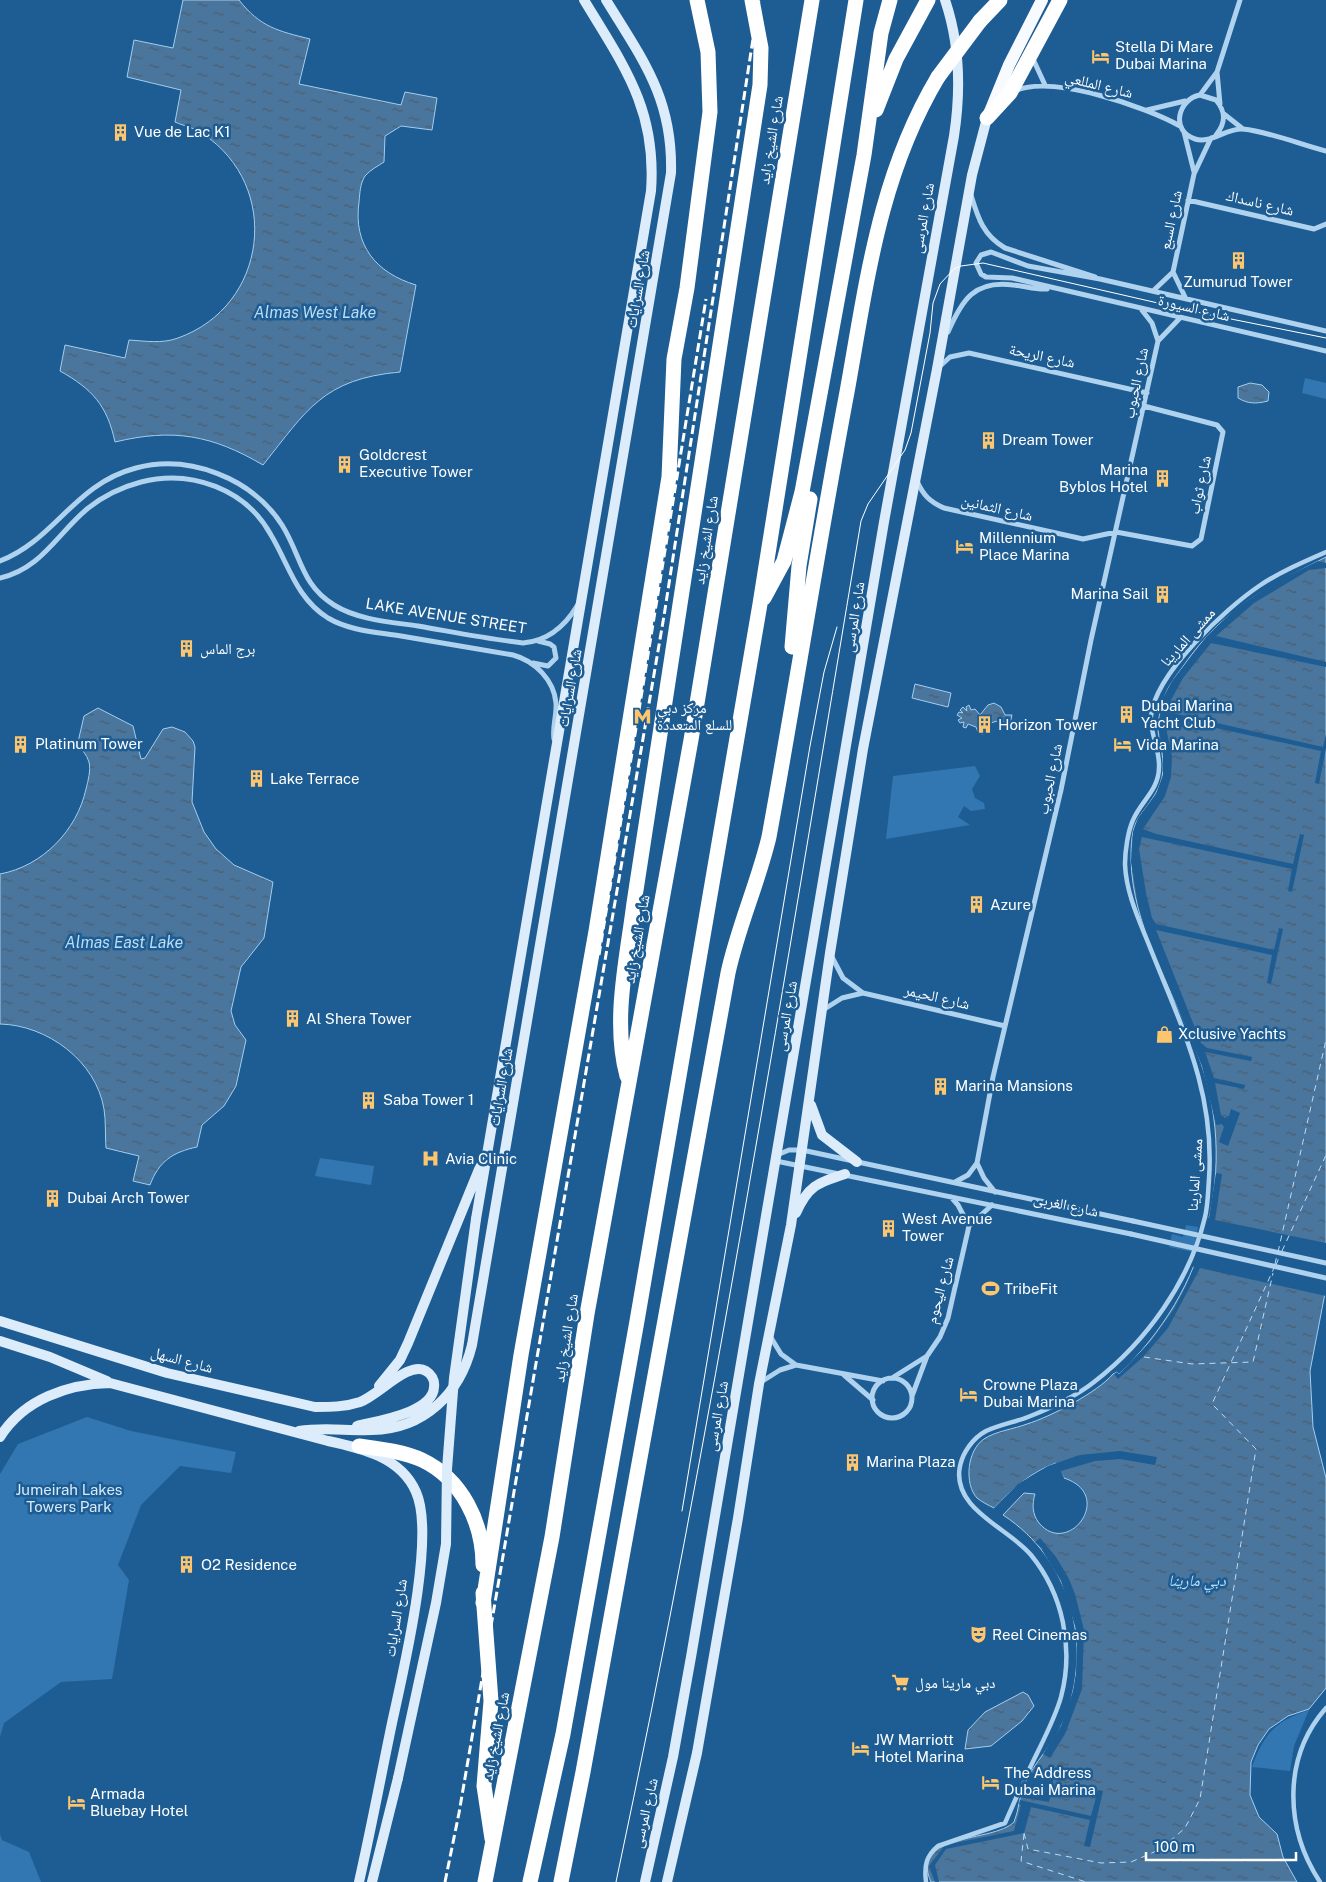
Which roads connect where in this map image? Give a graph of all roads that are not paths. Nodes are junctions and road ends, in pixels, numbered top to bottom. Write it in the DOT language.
graph roads {
  1 [pos="584,0"];
  2 [pos="606,0"];
  3 [pos="696,0"];
  4 [pos="752,0"];
  5 [pos="812,0"];
  6 [pos="856,0"];
  7 [pos="890,0"];
  8 [pos="928,0"];
  9 [pos="946,0"];
  10 [pos="1000,0"];
  11 [pos="1042,0"];
  12 [pos="1060,0"];
  13 [pos="1240,0"];
  14 [pos="1032,52"];
  15 [pos="1217,72"];
  16 [pos="1045,85"];
  17 [pos="1010,93"];
  18 [pos="1200,95"];
  19 [pos="1186,101"];
  20 [pos="1220,105"];
  21 [pos="1146,110"];
  22 [pos="1224,114"];
  23 [pos="987,118"];
  24 [pos="1182,129"];
  25 [pos="1243,130"];
  26 [pos="1216,135"];
  27 [pos="1210,138"];
  28 [pos="1326,151"];
  29 [pos="864,155"];
  30 [pos="1194,174"];
  31 [pos="970,189"];
  32 [pos="1188,200"];
  33 [pos="1326,224"];
  34 [pos="640,258"];
  35 [pos="658,261"];
  36 [pos="1174,272"];
  37 [pos="1100,279"];
  38 [pos="1056,289"];
  39 [pos="1153,292"];
  40 [pos="1186,299"];
  41 [pos="1141,309"];
  42 [pos="1180,318"];
  43 [pos="1326,331"];
  44 [pos="1158,341"];
  45 [pos="941,346"];
  46 [pos="1326,351"];
  47 [pos="937,370"];
  48 [pos="1147,393"];
  49 [pos="820,395"];
  50 [pos="1144,406"];
  51 [pos="916,478"];
  52 [pos="1116,532"];
  53 [pos="1326,552"];
  54 [pos="0,561"];
  55 [pos="0,578"];
  56 [pos="583,596"];
  57 [pos="760,604"];
  58 [pos="537,641"];
  59 [pos="532,663"];
  60 [pos="794,686"];
  61 [pos="557,746"];
  62 [pos="546,807"];
  63 [pos="564,809"];
  64 [pos="830,953"];
  65 [pos="863,993"];
  66 [pos="822,1010"];
  67 [pos="1005,1026"];
  68 [pos="629,1082"];
  69 [pos="809,1100"];
  70 [pos="488,1148"];
  71 [pos="802,1150"];
  72 [pos="776,1158"];
  73 [pos="857,1162"];
  74 [pos="977,1163"];
  75 [pos="800,1165"];
  76 [pos="845,1174"];
  77 [pos="955,1182"];
  78 [pos="995,1192"];
  79 [pos="950,1197"];
  80 [pos="992,1205"];
  81 [pos="791,1226"];
  82 [pos="969,1226"];
  83 [pos="1326,1264"];
  84 [pos="1326,1278"];
  85 [pos="0,1321"];
  86 [pos="768,1333"];
  87 [pos="0,1341"];
  88 [pos="927,1356"];
  89 [pos="796,1365"];
  90 [pos="843,1375"];
  91 [pos="892,1378"];
  92 [pos="883,1380"];
  93 [pos="110,1383"];
  94 [pos="759,1384"];
  95 [pos="912,1396"];
  96 [pos="873,1400"];
  97 [pos="361,1402"];
  98 [pos="344,1429"];
  99 [pos="299,1431"];
  100 [pos="0,1436"];
  101 [pos="358,1446"];
  102 [pos="483,1603"];
  103 [pos="1326,1708"];
  104 [pos="1028,1772"];
  105 [pos="1017,1796"];
  106 [pos="494,1844"];
  107 [pos="670,1879"];
  108 [pos="359,1882"];
  109 [pos="372,1882"];
  110 [pos="485,1882"];
  111 [pos="530,1882"];
  112 [pos="560,1882"];
  113 [pos="645,1882"];
  114 [pos="926,1882"];
  115 [pos="1320,1882"];
  1 -- 34 [label="main road, شارع السرايات"];
  2 -- 35 [label="main road, شارع السرايات"];
  3 -- 102 [label="highway"];
  4 -- 68 [label="highway"];
  5 -- 68 [label="highway, شارع الشيخ زايد"];
  6 -- 57 [label="highway"];
  7 -- 29 [label="highway"];
  8 -- 29 [label="highway"];
  9 -- 72 [label="main road, شارع المرسى"];
  10 -- 60 [label="highway, bridge"];
  11 -- 23 [label="main road"];
  12 -- 14 [label="highway"];
  13 -- 15 [label="street"];
  14 -- 16 [label="street, شارع المللعي"];
  14 -- 17 [label="highway"];
  15 -- 18 [label="street"];
  15 -- 20 [label="street"];
  16 -- 17 [label="street, شارع المللعي"];
  16 -- 21 [label="street, شارع المللعي"];
  17 -- 23 [label="highway"];
  18 -- 19 [label="street"];
  18 -- 20 [label="street"];
  19 -- 21 [label="street, شارع المللعي"];
  19 -- 24 [label="street"];
  20 -- 22 [label="street"];
  21 -- 24 [label="street, شارع المللعي"];
  22 -- 25 [label="street"];
  22 -- 26 [label="street"];
  23 -- 31 [label="main road"];
  24 -- 27 [label="street"];
  24 -- 30 [label="street, شارع السبع"];
  25 -- 26 [label="street"];
  25 -- 28 [label="street"];
  26 -- 27 [label="street"];
  27 -- 30 [label="street, شارع السبع"];
  29 -- 49 [label="highway"];
  30 -- 32 [label="street, شارع السبع"];
  31 -- 37 [label="street, شارع السيورة"];
  31 -- 45 [label="main road"];
  32 -- 33 [label="street, شارع ناسداك"];
  32 -- 36 [label="street, شارع السبع"];
  34 -- 35 [label="main road"];
  34 -- 56 [label="main road, شارع السرايات"];
  35 -- 63 [label="main road, شارع السرايات"];
  36 -- 39 [label="street, شارع السبع"];
  36 -- 40 [label="street, شارع السبع"];
  37 -- 38 [label="street, شارع السيورة"];
  37 -- 39 [label="street, شارع السيورة"];
  38 -- 41 [label="street, شارع السيورة"];
  38 -- 45 [label="street, شارع السيورة"];
  39 -- 40 [label="street, شارع السيورة"];
  40 -- 43 [label="street, شارع السيورة"];
  41 -- 42 [label="street, شارع السيورة"];
  41 -- 44 [label="street, شارع الحبوب"];
  42 -- 44 [label="street, شارع الحبوب"];
  42 -- 46 [label="street, شارع السيورة"];
  44 -- 48 [label="street, شارع الحبوب"];
  45 -- 47 [label="main road"];
  47 -- 48 [label="street, شارع الريحة"];
  47 -- 51 [label="main road"];
  48 -- 50 [label="street, شارع الحبوب"];
  49 -- 57 [label="highway"];
  49 -- 60 [label="highway"];
  50 -- 52 [label="street, شارع الحبوب"];
  50 -- 52 [label="street, شارع ثواب"];
  51 -- 52 [label="street, شارع الثمانين"];
  51 -- 64 [label="main road"];
  52 -- 67 [label="street, شارع الحبوب"];
  53 -- 104 [label="street, ممشى المارينا"];
  54 -- 58 [label="street, LAKE AVENUE STREET"];
  55 -- 59 [label="street, LAKE AVENUE STREET"];
  56 -- 58 [label="street, LAKE AVENUE STREET"];
  56 -- 61 [label="main road, شارع السرايات"];
  57 -- 111 [label="highway"];
  58 -- 59 [label="street, LAKE AVENUE STREET"];
  59 -- 61 [label="street, LAKE AVENUE STREET"];
  60 -- 112 [label="highway"];
  61 -- 62 [label="main road, شارع السرايات"];
  62 -- 63 [label="main road"];
  62 -- 70 [label="main road, شارع السرايات"];
  63 -- 98 [label="main road, شارع السرايات"];
  64 -- 65 [label="street, شارع الحيمر"];
  64 -- 66 [label="main road"];
  65 -- 66 [label="street, شارع الحيمر"];
  65 -- 67 [label="street, شارع الحيمر"];
  66 -- 69 [label="main road"];
  67 -- 74 [label="street, شارع الحبوب"];
  68 -- 106 [label="highway, شارع الشيخ زايد"];
  69 -- 71 [label="main road"];
  69 -- 73 [label="main road"];
  70 -- 97 [label="main road, شارع السرايات"];
  70 -- 109 [label="main road, شارع السرايات, bridge"];
  71 -- 72 [label="street, شارع الغربى"];
  71 -- 73 [label="street, شارع الغربى"];
  71 -- 75 [label="main road"];
  72 -- 75 [label="street, شارع الغربى"];
  72 -- 113 [label="main road, شارع المرسى"];
  73 -- 77 [label="street, شارع الغربى"];
  74 -- 77 [label="street"];
  74 -- 78 [label="street"];
  75 -- 76 [label="street, شارع الغربى"];
  75 -- 81 [label="main road"];
  76 -- 79 [label="street, شارع الغربى"];
  76 -- 81 [label="main road"];
  77 -- 78 [label="street, شارع الغربى"];
  78 -- 83 [label="street, شارع الغربى, bridge"];
  79 -- 80 [label="street, شارع الغربى"];
  79 -- 82 [label="street"];
  80 -- 82 [label="street"];
  80 -- 84 [label="street, شارع الغربى, bridge"];
  81 -- 86 [label="main road"];
  82 -- 88 [label="street, شارع اليحوم"];
  85 -- 97 [label="main road, شارع السهل"];
  86 -- 89 [label="street"];
  86 -- 94 [label="main road"];
  87 -- 93 [label="main road"];
  88 -- 91 [label="street, شارع اليحوم"];
  88 -- 95 [label="street, شارع اليحوم"];
  89 -- 90 [label="street"];
  89 -- 94 [label="street"];
  90 -- 92 [label="street"];
  90 -- 96 [label="street"];
  91 -- 92 [label="street"];
  91 -- 95 [label="street"];
  92 -- 96 [label="street"];
  93 -- 99 [label="main road, شارع السرايات"];
  93 -- 100 [label="main road, شارع السرايات"];
  94 -- 107 [label="main road"];
  95 -- 96 [label="street"];
  97 -- 98 [label="main road"];
  98 -- 99 [label="main road, شارع السرايات"];
  99 -- 101 [label="main road, شارع السرايات"];
  101 -- 102 [label="highway"];
  101 -- 108 [label="main road, شارع السرايات"];
  102 -- 106 [label="highway"];
  103 -- 115 [label="street"];
  105 -- 114 [label="street"];
  106 -- 110 [label="highway, شارع الشيخ زايد"];
}
